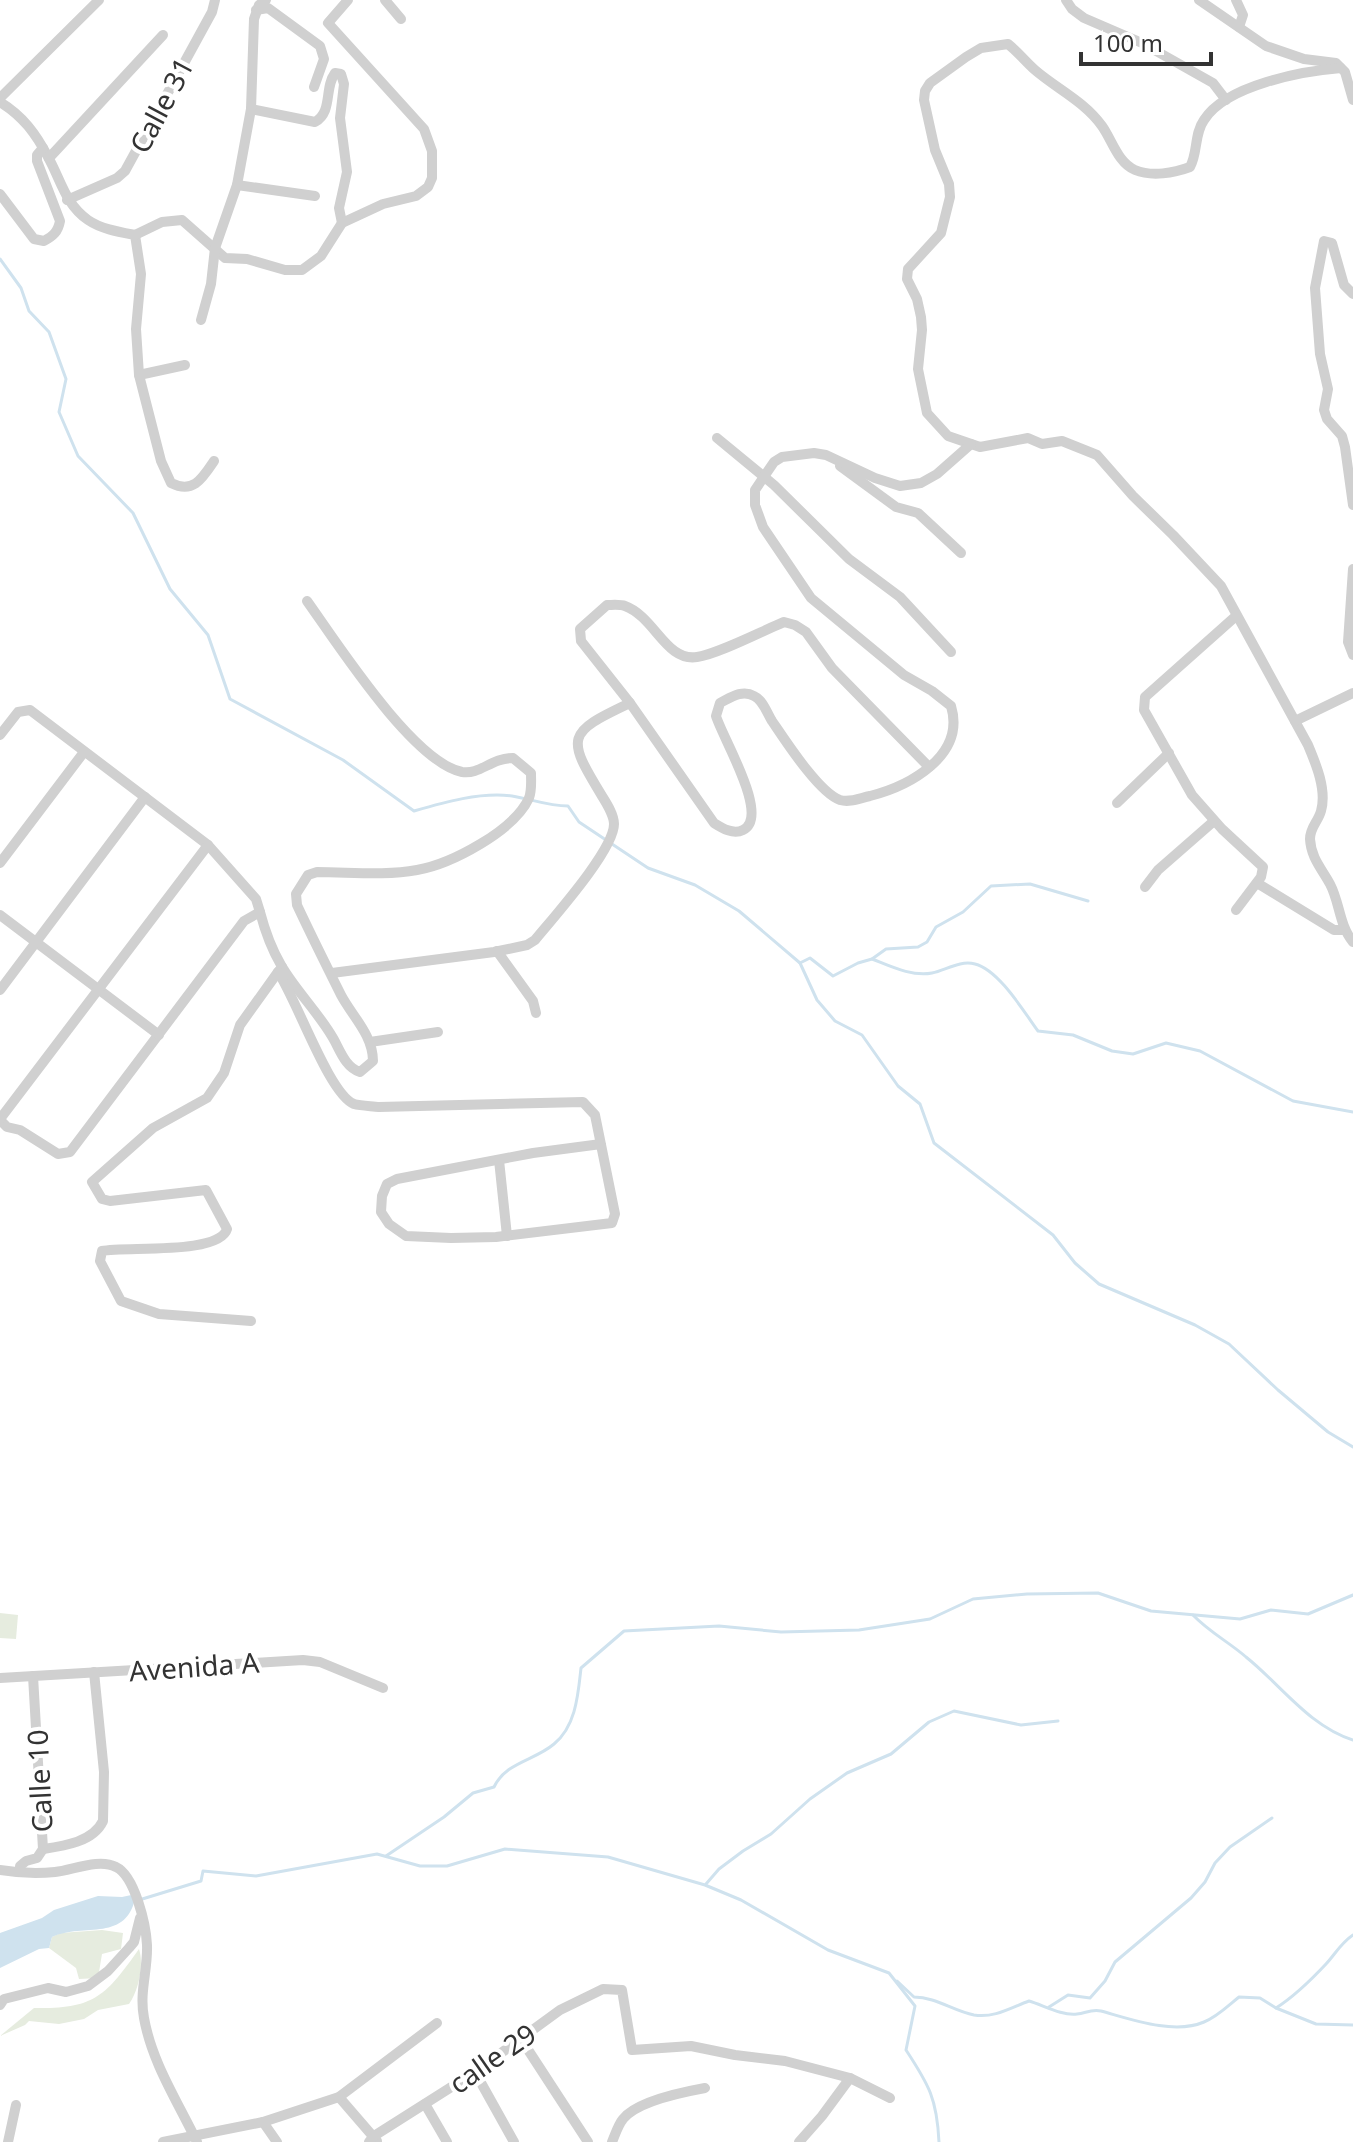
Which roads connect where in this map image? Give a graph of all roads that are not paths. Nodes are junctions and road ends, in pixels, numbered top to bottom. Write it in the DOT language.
graph roads {
  1 [pos="99,0"];
  2 [pos="215,0"];
  3 [pos="266,0"];
  4 [pos="348,0"];
  5 [pos="385,0"];
  6 [pos="1066,0"];
  7 [pos="1199,0"];
  8 [pos="1236,0"];
  9 [pos="256,10"];
  10 [pos="401,19"];
  11 [pos="1239,27"];
  12 [pos="163,35"];
  13 [pos="1341,68"];
  14 [pos="314,87"];
  15 [pos="0,100"];
  16 [pos="1226,100"];
  17 [pos="1353,100"];
  18 [pos="251,109"];
  19 [pos="43,148"];
  20 [pos="49,158"];
  21 [pos="237,185"];
  22 [pos="0,194"];
  23 [pos="315,196"];
  24 [pos="67,200"];
  25 [pos="342,223"];
  26 [pos="135,235"];
  27 [pos="215,248"];
  28 [pos="1353,294"];
  29 [pos="201,320"];
  30 [pos="185,365"];
  31 [pos="139,375"];
  32 [pos="717,438"];
  33 [pos="971,444"];
  34 [pos="826,455"];
  35 [pos="214,461"];
  36 [pos="763,476"];
  37 [pos="1353,505"];
  38 [pos="961,553"];
  39 [pos="1353,569"];
  40 [pos="307,601"];
  41 [pos="1236,616"];
  42 [pos="951,652"];
  43 [pos="1353,655"];
  44 [pos="1353,693"];
  45 [pos="630,703"];
  46 [pos="1295,721"];
  47 [pos="0,735"];
  48 [pos="84,752"];
  49 [pos="1169,753"];
  50 [pos="929,767"];
  51 [pos="145,797"];
  52 [pos="1117,803"];
  53 [pos="1214,821"];
  54 [pos="208,845"];
  55 [pos="0,863"];
  56 [pos="1257,883"];
  57 [pos="1145,887"];
  58 [pos="1236,910"];
  59 [pos="260,912"];
  60 [pos="0,915"];
  61 [pos="1345,930"];
  62 [pos="36,942"];
  63 [pos="1353,942"];
  64 [pos="497,951"];
  65 [pos="280,969"];
  66 [pos="332,973"];
  67 [pos="98,989"];
  68 [pos="0,990"];
  69 [pos="536,1013"];
  70 [pos="438,1032"];
  71 [pos="159,1035"];
  72 [pos="370,1042"];
  73 [pos="0,1120"];
  74 [pos="601,1144"];
  75 [pos="499,1160"];
  76 [pos="507,1236"];
  77 [pos="251,1321"];
  78 [pos="94,1672"];
  79 [pos="33,1676"];
  80 [pos="0,1678"];
  81 [pos="383,1688"];
  82 [pos="43,1849"];
  83 [pos="0,1870"];
  84 [pos="20,1872"];
  85 [pos="140,1911"];
  86 [pos="0,2005"];
  87 [pos="437,2023"];
  88 [pos="521,2039"];
  89 [pos="475,2072"];
  90 [pos="850,2078"];
  91 [pos="705,2088"];
  92 [pos="339,2097"];
  93 [pos="890,2098"];
  94 [pos="425,2104"];
  95 [pos="16,2105"];
  96 [pos="263,2122"];
  97 [pos="196,2138"];
  98 [pos="374,2140"];
  99 [pos="8,2142"];
  100 [pos="163,2142"];
  101 [pos="277,2142"];
  102 [pos="447,2142"];
  103 [pos="514,2142"];
  104 [pos="588,2142"];
  105 [pos="612,2142"];
  106 [pos="799,2142"];
  1 -- 15 [label="street"];
  2 -- 24 [label="street, Calle 31"];
  3 -- 9 [label="street"];
  4 -- 25 [label="street"];
  5 -- 10 [label="street"];
  6 -- 16 [label="street"];
  7 -- 11 [label="street"];
  8 -- 11 [label="street"];
  9 -- 14 [label="street"];
  9 -- 18 [label="street"];
  11 -- 13 [label="street"];
  12 -- 20 [label="street"];
  13 -- 16 [label="street"];
  13 -- 17 [label="street"];
  15 -- 19 [label="street"];
  16 -- 33 [label="street"];
  18 -- 21 [label="street"];
  18 -- 25 [label="street"];
  19 -- 20 [label="street"];
  19 -- 22 [label="street"];
  20 -- 24 [label="street"];
  21 -- 23 [label="street"];
  21 -- 27 [label="street"];
  24 -- 26 [label="street"];
  25 -- 27 [label="street"];
  26 -- 27 [label="street"];
  26 -- 31 [label="street"];
  27 -- 29 [label="street"];
  28 -- 37 [label="street"];
  30 -- 31 [label="street"];
  31 -- 35 [label="street"];
  32 -- 36 [label="street"];
  33 -- 34 [label="street"];
  33 -- 41 [label="street"];
  34 -- 36 [label="street"];
  34 -- 38 [label="street"];
  36 -- 42 [label="street"];
  36 -- 50 [label="street"];
  39 -- 43 [label="street"];
  40 -- 66 [label="street"];
  41 -- 46 [label="street"];
  41 -- 49 [label="street"];
  44 -- 46 [label="street"];
  45 -- 50 [label="street"];
  45 -- 50 [label="street"];
  45 -- 64 [label="street"];
  46 -- 61 [label="street"];
  47 -- 48 [label="street"];
  48 -- 51 [label="street"];
  48 -- 55 [label="street"];
  49 -- 52 [label="street"];
  49 -- 53 [label="street"];
  51 -- 54 [label="street"];
  51 -- 62 [label="street"];
  53 -- 56 [label="street"];
  53 -- 57 [label="street"];
  54 -- 59 [label="street"];
  54 -- 67 [label="street"];
  56 -- 58 [label="street"];
  56 -- 61 [label="street"];
  59 -- 65 [label="street"];
  59 -- 71 [label="street"];
  60 -- 62 [label="street"];
  61 -- 63 [label="street"];
  62 -- 67 [label="street"];
  62 -- 68 [label="street"];
  64 -- 66 [label="street"];
  64 -- 69 [label="street"];
  65 -- 72 [label="street"];
  65 -- 74 [label="street"];
  65 -- 77 [label="street"];
  66 -- 72 [label="street"];
  67 -- 71 [label="street"];
  67 -- 73 [label="street"];
  70 -- 72 [label="street"];
  71 -- 73 [label="street"];
  74 -- 75 [label="street"];
  74 -- 76 [label="street"];
  75 -- 76 [label="street"];
  75 -- 76 [label="street"];
  78 -- 79 [label="street, Avenida A"];
  78 -- 81 [label="street, Avenida A"];
  78 -- 82 [label="street"];
  79 -- 80 [label="street, Avenida A"];
  79 -- 82 [label="street, Calle 10"];
  82 -- 84 [label="street, Calle 10"];
  83 -- 84 [label="street"];
  84 -- 85 [label="street"];
  85 -- 86 [label="street"];
  85 -- 97 [label="street"];
  87 -- 92 [label="street"];
  88 -- 89 [label="street, calle 29"];
  88 -- 90 [label="street, calle 29"];
  88 -- 104 [label="street"];
  89 -- 94 [label="street, calle 29"];
  89 -- 103 [label="street"];
  90 -- 93 [label="street"];
  90 -- 106 [label="street"];
  91 -- 105 [label="street"];
  92 -- 96 [label="street"];
  92 -- 98 [label="street"];
  94 -- 98 [label="street, calle 29"];
  94 -- 102 [label="street"];
  95 -- 99 [label="street"];
  96 -- 97 [label="street"];
  96 -- 101 [label="street"];
  97 -- 100 [label="street"];
}
